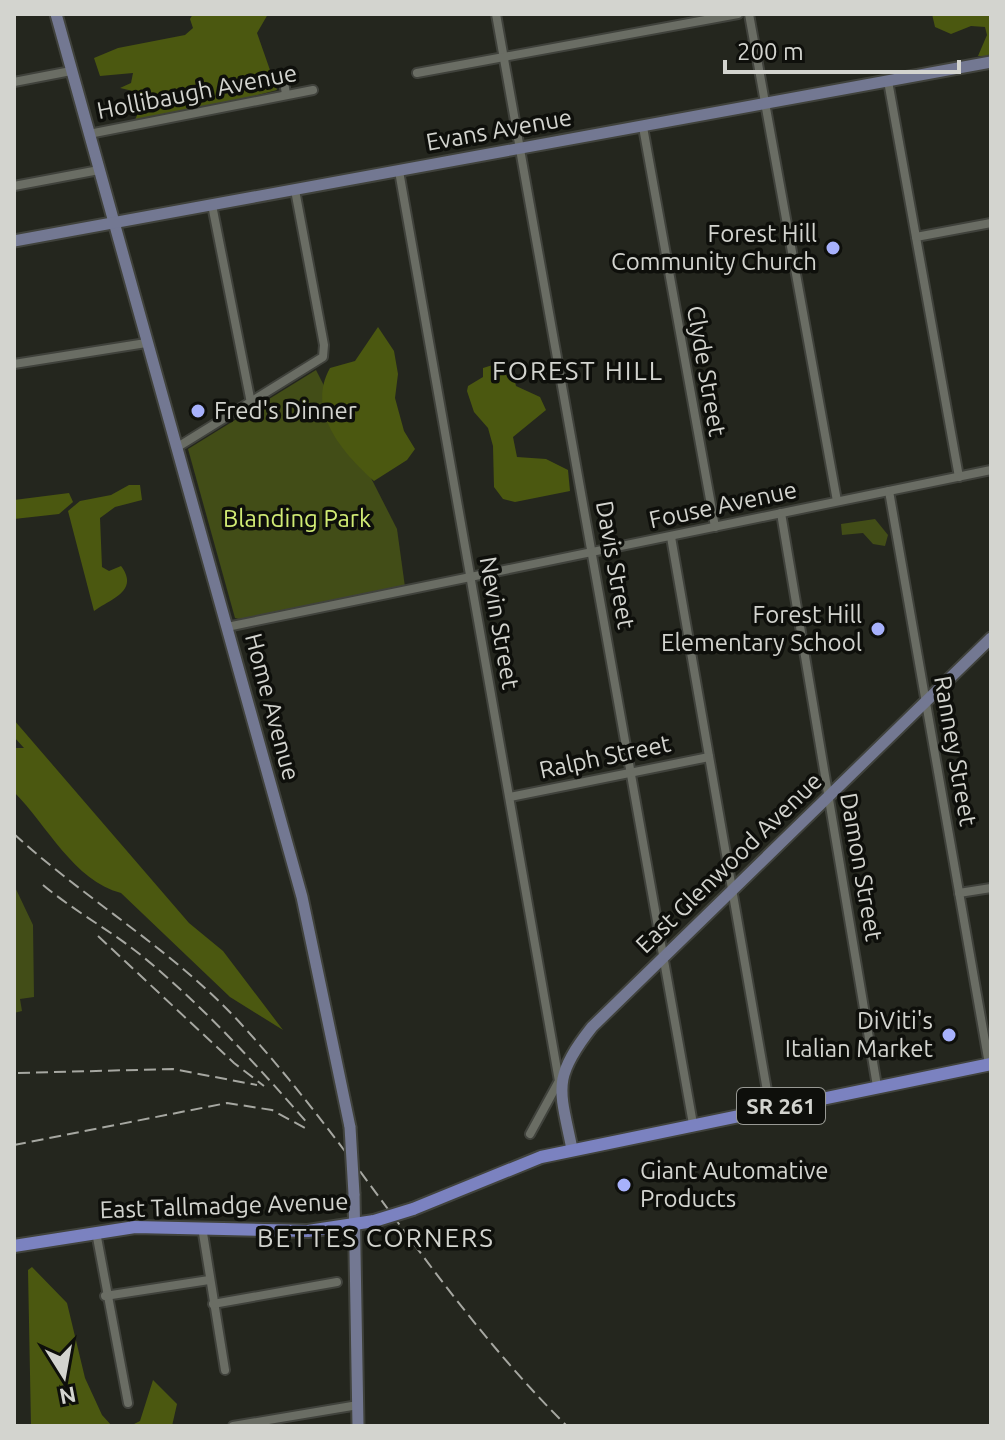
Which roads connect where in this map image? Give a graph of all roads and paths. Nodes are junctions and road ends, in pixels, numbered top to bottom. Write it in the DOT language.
graph roads {
  1 [pos="56,14"];
  2 [pos="496,14"];
  3 [pos="738,14"];
  4 [pos="749,14"];
  5 [pos="504,57"];
  6 [pos="991,62"];
  7 [pos="71,71"];
  8 [pos="417,73"];
  9 [pos="888,81"];
  10 [pos="14,82"];
  11 [pos="284,82"];
  12 [pos="313,90"];
  13 [pos="286,94"];
  14 [pos="765,104"];
  15 [pos="643,127"];
  16 [pos="89,134"];
  17 [pos="519,149"];
  18 [pos="99,170"];
  19 [pos="399,171"];
  20 [pos="14,186"];
  21 [pos="295,190"];
  22 [pos="212,205"];
  23 [pos="113,223"];
  24 [pos="991,223"];
  25 [pos="916,237"];
  26 [pos="14,241"];
  27 [pos="146,343"];
  28 [pos="14,364"];
  29 [pos="251,403"];
  30 [pos="176,448"];
  31 [pos="991,470"];
  32 [pos="959,477"];
  33 [pos="889,491"];
  34 [pos="837,501"];
  35 [pos="781,513"];
  36 [pos="715,527"];
  37 [pos="671,537"];
  38 [pos="593,552"];
  39 [pos="471,577"];
  40 [pos="227,627"];
  41 [pos="991,638"];
  42 [pos="927,701"];
  43 [pos="709,757"];
  44 [pos="632,773"];
  45 [pos="829,796"];
  46 [pos="510,797"];
  47 [pos="991,888"];
  48 [pos="731,890"];
  49 [pos="959,893"];
  50 [pos="664,957"];
  51 [pos="990,1064"];
  52 [pos="559,1081"];
  53 [pos="877,1086"];
  54 [pos="770,1108"];
  55 [pos="693,1124"];
  56 [pos="530,1134"];
  57 [pos="572,1149"];
  58 [pos="356,1225"];
  59 [pos="202,1226"];
  60 [pos="96,1232"];
  61 [pos="14,1246"];
  62 [pos="209,1280"];
  63 [pos="337,1282"];
  64 [pos="105,1296"];
  65 [pos="213,1304"];
  66 [pos="225,1370"];
  67 [pos="128,1403"];
  68 [pos="358,1405"];
  69 [pos="233,1426"];
  70 [pos="358,1426"];
  1 -- 7 [label="street, Home Avenue"];
  2 -- 5 [label="street, Davis Street"];
  3 -- 5 [label="street"];
  4 -- 14 [label="street"];
  5 -- 8 [label="street"];
  5 -- 17 [label="street, Davis Street"];
  6 -- 9 [label="street, Evans Avenue"];
  7 -- 10 [label="street"];
  7 -- 16 [label="street, Home Avenue"];
  9 -- 14 [label="street, Evans Avenue"];
  9 -- 25 [label="street"];
  11 -- 13 [label="street"];
  12 -- 13 [label="street, Hollibaugh Avenue"];
  13 -- 16 [label="street, Hollibaugh Avenue"];
  14 -- 15 [label="street, Evans Avenue"];
  14 -- 34 [label="street"];
  15 -- 17 [label="street, Evans Avenue"];
  15 -- 36 [label="street, Clyde Street"];
  16 -- 18 [label="street, Home Avenue"];
  17 -- 19 [label="street, Evans Avenue"];
  17 -- 38 [label="street, Davis Street"];
  18 -- 20 [label="street"];
  18 -- 23 [label="street, Home Avenue"];
  19 -- 21 [label="street, Evans Avenue"];
  19 -- 39 [label="street, Nevin Street"];
  21 -- 22 [label="street, Evans Avenue"];
  21 -- 29 [label="street"];
  22 -- 23 [label="street, Evans Avenue"];
  22 -- 29 [label="street"];
  23 -- 26 [label="street, Evans Avenue"];
  23 -- 27 [label="street, Home Avenue"];
  24 -- 25 [label="street"];
  25 -- 32 [label="street"];
  27 -- 28 [label="street"];
  27 -- 30 [label="street, Home Avenue"];
  29 -- 30 [label="street"];
  30 -- 40 [label="street, Home Avenue"];
  31 -- 32 [label="street, Fouse Avenue"];
  32 -- 33 [label="street, Fouse Avenue"];
  33 -- 34 [label="street, Fouse Avenue"];
  33 -- 42 [label="street, Ranney Street"];
  34 -- 35 [label="street, Fouse Avenue"];
  35 -- 36 [label="street, Fouse Avenue"];
  35 -- 45 [label="street, Damon Street"];
  36 -- 37 [label="street, Fouse Avenue"];
  37 -- 38 [label="street, Fouse Avenue"];
  37 -- 43 [label="street"];
  38 -- 39 [label="street, Fouse Avenue"];
  38 -- 44 [label="street, Davis Street"];
  39 -- 40 [label="street, Fouse Avenue"];
  39 -- 46 [label="street, Nevin Street"];
  40 -- 58 [label="street, Home Avenue, bridge"];
  41 -- 42 [label="street, East Glenwood Avenue"];
  42 -- 45 [label="street, East Glenwood Avenue"];
  42 -- 49 [label="street, Ranney Street"];
  43 -- 44 [label="street, Ralph Street"];
  43 -- 48 [label="street"];
  44 -- 46 [label="street, Ralph Street"];
  44 -- 50 [label="street, Davis Street"];
  45 -- 48 [label="street, East Glenwood Avenue"];
  45 -- 53 [label="street, Damon Street"];
  46 -- 52 [label="street, Nevin Street"];
  47 -- 49 [label="street"];
  48 -- 50 [label="street, East Glenwood Avenue"];
  48 -- 54 [label="street"];
  49 -- 51 [label="street, Ranney Street"];
  50 -- 52 [label="street, East Glenwood Avenue"];
  50 -- 55 [label="street, Davis Street"];
  51 -- 53 [label="main road, East Tallmadge Avenue / SR 261"];
  52 -- 56 [label="street"];
  52 -- 57 [label="street"];
  53 -- 54 [label="main road, East Tallmadge Avenue / SR 261"];
  54 -- 55 [label="main road, East Tallmadge Avenue / SR 261"];
  55 -- 57 [label="main road, East Tallmadge Avenue / SR 261"];
  57 -- 58 [label="main road, East Tallmadge Avenue / SR 261, bridge"];
  58 -- 59 [label="main road, East Tallmadge Avenue / SR 261"];
  58 -- 68 [label="street, Home Avenue"];
  59 -- 60 [label="main road, East Tallmadge Avenue / SR 261"];
  59 -- 62 [label="street"];
  60 -- 61 [label="main road, East Tallmadge Avenue / SR 261"];
  60 -- 64 [label="street"];
  62 -- 64 [label="street"];
  62 -- 65 [label="street"];
  63 -- 65 [label="street"];
  64 -- 67 [label="street"];
  65 -- 66 [label="street"];
  68 -- 69 [label="street"];
  68 -- 70 [label="street, Home Avenue"];
}
